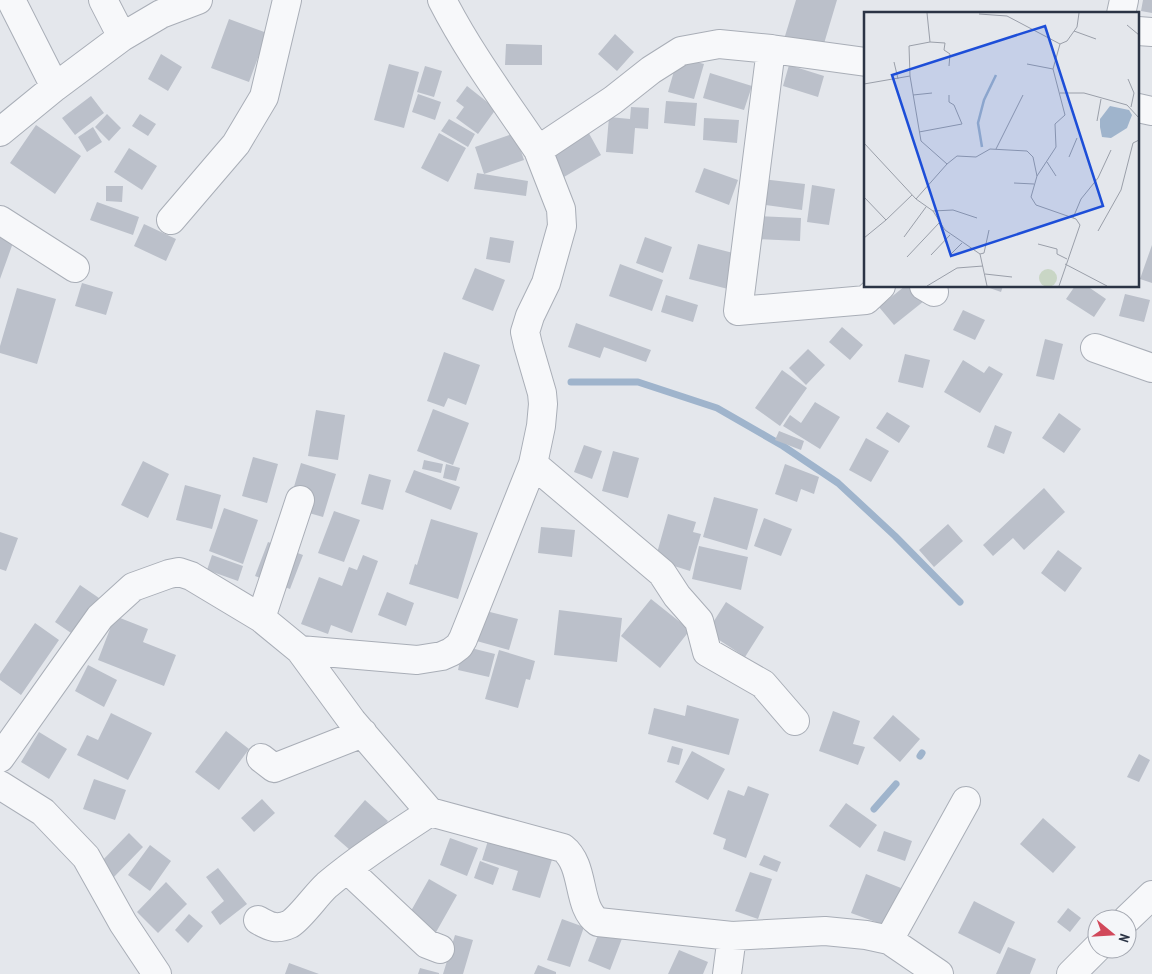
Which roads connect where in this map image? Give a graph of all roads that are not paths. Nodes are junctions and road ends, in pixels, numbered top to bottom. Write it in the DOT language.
graph roads {
  1 [pos="11,0"];
  2 [pos="103,0"];
  3 [pos="198,0"];
  4 [pos="287,0"];
  5 [pos="442,0"];
  6 [pos="122,37"];
  7 [pos="771,49"];
  8 [pos="864,62"];
  9 [pos="56,87"];
  10 [pos="0,132"];
  11 [pos="538,150"];
  12 [pos="0,220"];
  13 [pos="171,220"];
  14 [pos="75,268"];
  15 [pos="879,288"];
  16 [pos="1095,348"];
  17 [pos="1152,368"];
  18 [pos="532,464"];
  19 [pos="300,500"];
  20 [pos="261,618"];
  21 [pos="300,650"];
  22 [pos="795,721"];
  23 [pos="363,734"];
  24 [pos="0,758"];
  25 [pos="262,758"];
  26 [pos="0,785"];
  27 [pos="966,801"];
  28 [pos="430,812"];
  29 [pos="347,869"];
  30 [pos="1152,895"];
  31 [pos="1137,909"];
  32 [pos="258,920"];
  33 [pos="732,936"];
  34 [pos="889,940"];
  35 [pos="440,949"];
  36 [pos="1087,958"];
  37 [pos="157,974"];
  38 [pos="727,974"];
  39 [pos="938,974"];
  40 [pos="1071,974"];
  1 -- 9 [label="street"];
  2 -- 6 [label="street"];
  3 -- 6 [label="street"];
  4 -- 13 [label="street"];
  5 -- 11 [label="street"];
  6 -- 9 [label="street"];
  7 -- 8 [label="street"];
  7 -- 11 [label="street"];
  7 -- 15 [label="street"];
  9 -- 10 [label="street"];
  11 -- 18 [label="street"];
  12 -- 14 [label="street"];
  16 -- 17 [label="street"];
  18 -- 21 [label="street"];
  18 -- 22 [label="street"];
  19 -- 20 [label="street"];
  20 -- 21 [label="street"];
  20 -- 24 [label="street"];
  21 -- 23 [label="street"];
  23 -- 25 [label="street"];
  23 -- 28 [label="street"];
  26 -- 37 [label="street"];
  27 -- 34 [label="street"];
  28 -- 29 [label="street"];
  28 -- 33 [label="street"];
  29 -- 32 [label="street"];
  29 -- 35 [label="street"];
  30 -- 31 [label="street"];
  33 -- 34 [label="street"];
  33 -- 38 [label="street"];
  34 -- 39 [label="street"];
  36 -- 40 [label="street"];
}
